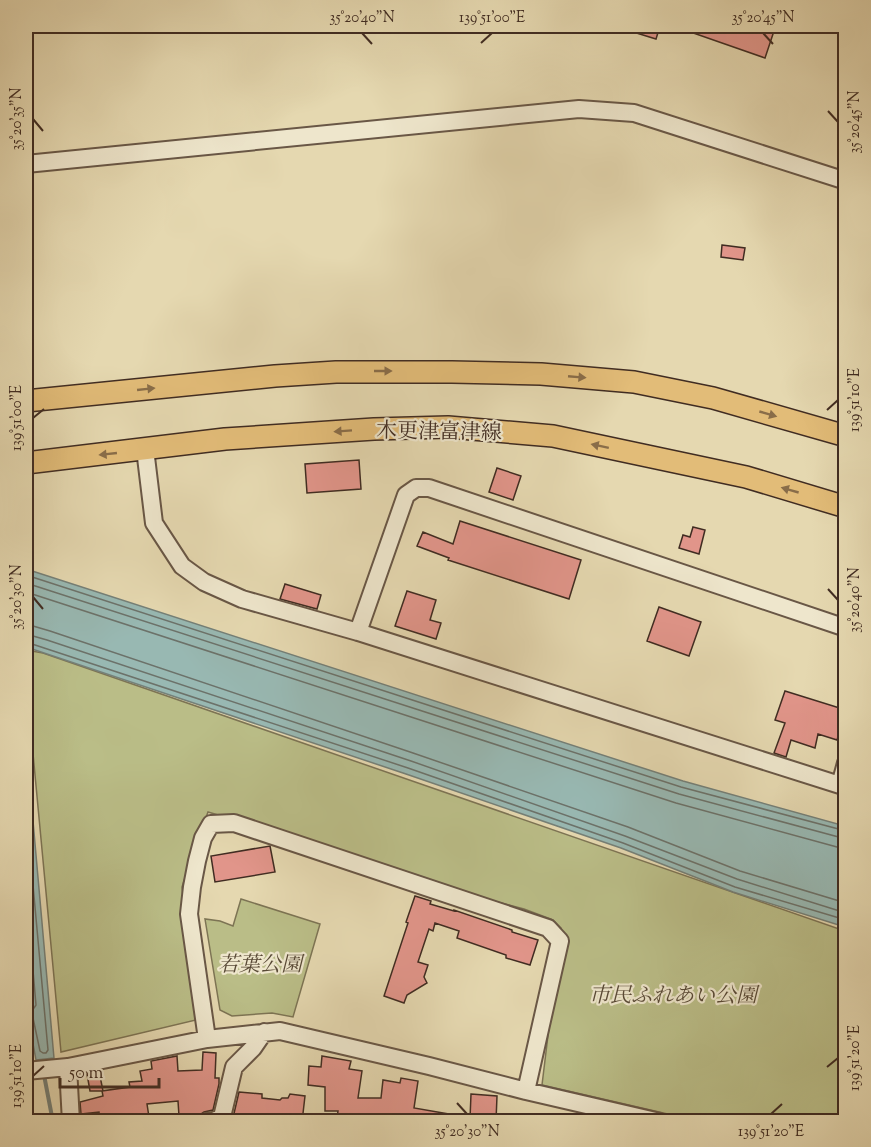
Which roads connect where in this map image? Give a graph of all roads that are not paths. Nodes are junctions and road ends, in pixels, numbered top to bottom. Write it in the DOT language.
graph roads {
  1 [pos="26,165"];
  2 [pos="846,181"];
  3 [pos="26,401"];
  4 [pos="846,436"];
  5 [pos="145,449"];
  6 [pos="26,463"];
  7 [pos="846,507"];
  8 [pos="846,627"];
  9 [pos="358,632"];
  10 [pos="846,763"];
  11 [pos="843,786"];
  12 [pos="264,1032"];
  13 [pos="207,1039"];
  14 [pos="64,1067"];
  15 [pos="26,1071"];
  16 [pos="526,1091"];
  17 [pos="70,1122"];
  18 [pos="206,1122"];
  19 [pos="660,1122"];
  1 -- 2 [label="street"];
  3 -- 4 [label="main road, one-way"];
  5 -- 6 [label="main road, 木更津富津線, one-way"];
  7 -- 5 [label="main road, 木更津富津線, one-way"];
  5 -- 9 [label="street"];
  8 -- 9 [label="street"];
  9 -- 11 [label="street"];
  10 -- 11 [label="street"];
  12 -- 13 [label="street"];
  12 -- 16 [label="street"];
  12 -- 18 [label="street"];
  13 -- 14 [label="street"];
  13 -- 16 [label="street"];
  14 -- 15 [label="street"];
  14 -- 17 [label="street"];
  16 -- 19 [label="street"];
}
